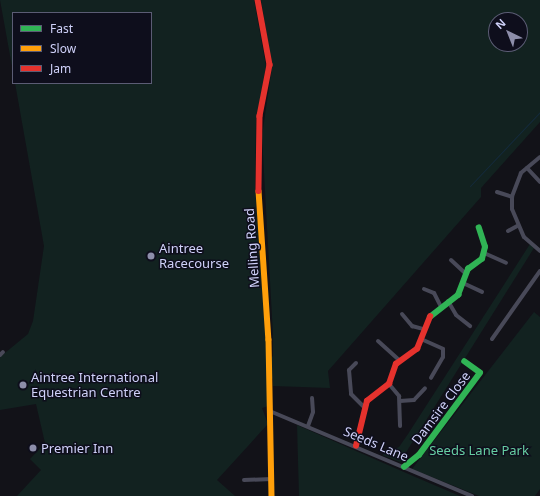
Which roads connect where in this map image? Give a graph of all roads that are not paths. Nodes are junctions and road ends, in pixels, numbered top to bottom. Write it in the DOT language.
graph roads {
  1 [pos="258,0"];
  2 [pos="540,157"];
  3 [pos="526,168"];
  4 [pos="540,182"];
  5 [pos="497,192"];
  6 [pos="512,196"];
  7 [pos="517,226"];
  8 [pos="479,228"];
  9 [pos="508,231"];
  10 [pos="540,251"];
  11 [pos="484,253"];
  12 [pos="451,260"];
  13 [pos="506,263"];
  14 [pos="540,271"];
  15 [pos="466,274"];
  16 [pos="463,283"];
  17 [pos="424,289"];
  18 [pos="482,292"];
  19 [pos="448,301"];
  20 [pos="440,305"];
  21 [pos="402,314"];
  22 [pos="470,326"];
  23 [pos="423,329"];
  24 [pos="421,339"];
  25 [pos="492,339"];
  26 [pos="378,341"];
  27 [pos="399,360"];
  28 [pos="465,362"];
  29 [pos="356,363"];
  30 [pos="431,378"];
  31 [pos="389,384"];
  32 [pos="425,388"];
  33 [pos="312,398"];
  34 [pos="400,401"];
  35 [pos="312,405"];
  36 [pos="306,406"];
  37 [pos="364,407"];
  38 [pos="272,412"];
  39 [pos="308,426"];
  40 [pos="400,426"];
  41 [pos="356,446"];
  42 [pos="404,467"];
  43 [pos="272,479"];
  44 [pos="244,480"];
  45 [pos="272,496"];
  46 [pos="472,496"];
  1 -- 38 [label="street, Melling Road"];
  2 -- 3 [label="street"];
  3 -- 4 [label="street"];
  3 -- 6 [label="street"];
  5 -- 6 [label="street"];
  6 -- 7 [label="street"];
  7 -- 9 [label="street"];
  7 -- 10 [label="street"];
  8 -- 11 [label="street"];
  11 -- 13 [label="street"];
  11 -- 15 [label="street"];
  12 -- 15 [label="street"];
  14 -- 25 [label="street"];
  15 -- 16 [label="street"];
  16 -- 18 [label="street"];
  16 -- 19 [label="street"];
  17 -- 20 [label="street"];
  19 -- 20 [label="street"];
  19 -- 22 [label="street"];
  20 -- 23 [label="street"];
  21 -- 23 [label="street"];
  23 -- 24 [label="street"];
  24 -- 27 [label="street"];
  24 -- 30 [label="street"];
  26 -- 27 [label="street"];
  27 -- 31 [label="street"];
  28 -- 42 [label="street, Damsire Close"];
  29 -- 37 [label="street"];
  31 -- 34 [label="street"];
  31 -- 37 [label="street"];
  32 -- 34 [label="street"];
  33 -- 35 [label="street"];
  34 -- 40 [label="street"];
  35 -- 36 [label="street"];
  35 -- 39 [label="street"];
  37 -- 41 [label="street"];
  38 -- 39 [label="street, Seeds Lane"];
  38 -- 43 [label="street, Melling Road"];
  39 -- 41 [label="street, Seeds Lane"];
  41 -- 42 [label="street, Seeds Lane"];
  42 -- 46 [label="street, Seeds Lane"];
  43 -- 44 [label="street"];
  43 -- 45 [label="street, Melling Road"];
}
